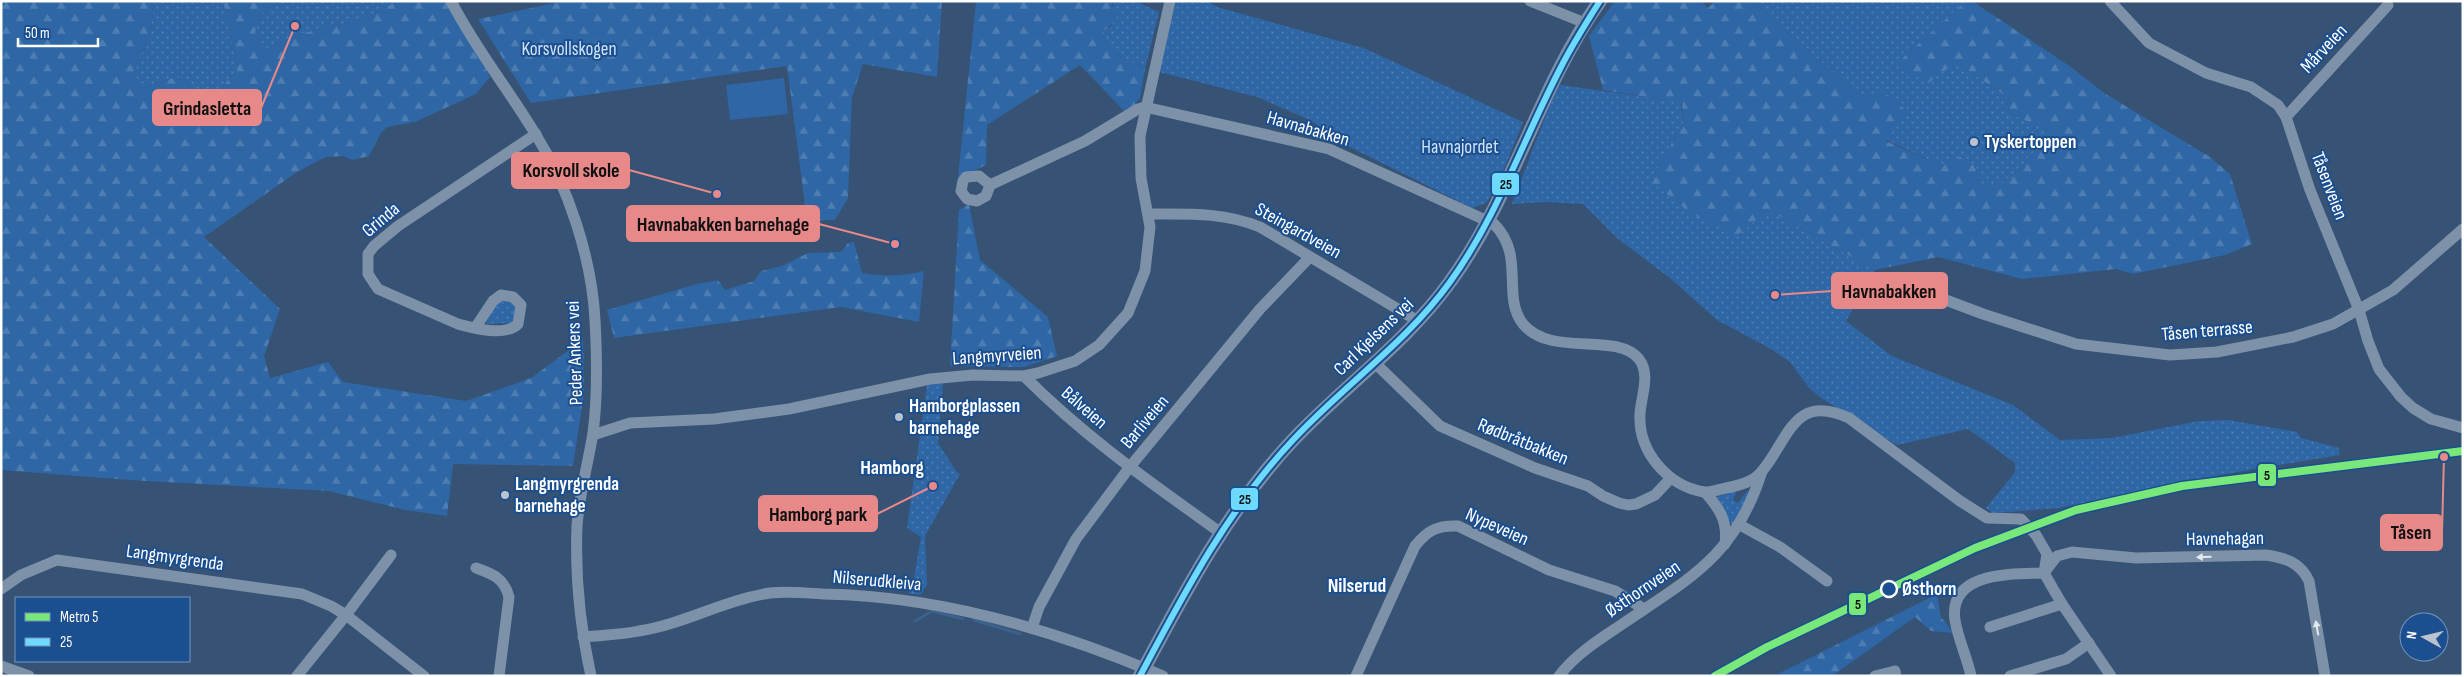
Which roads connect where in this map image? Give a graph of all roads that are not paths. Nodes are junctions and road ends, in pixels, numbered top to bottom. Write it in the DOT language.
graph roads {
  1 [pos="451,1"];
  2 [pos="1170,1"];
  3 [pos="1530,1"];
  4 [pos="1600,1"];
  5 [pos="2110,1"];
  6 [pos="2388,5"];
  7 [pos="1585,23"];
  8 [pos="1145,107"];
  9 [pos="2286,118"];
  10 [pos="536,134"];
  11 [pos="990,185"];
  12 [pos="1149,214"];
  13 [pos="1488,220"];
  14 [pos="2463,229"];
  15 [pos="1310,257"];
  16 [pos="1872,281"];
  17 [pos="2359,310"];
  18 [pos="1418,321"];
  19 [pos="475,328"];
  20 [pos="1375,363"];
  21 [pos="1024,376"];
  22 [pos="2463,428"];
  23 [pos="593,435"];
  24 [pos="1129,468"];
  25 [pos="1762,471"];
  26 [pos="1670,479"];
  27 [pos="1705,492"];
  28 [pos="1740,525"];
  29 [pos="1221,534"];
  30 [pos="1725,544"];
  31 [pos="391,555"];
  32 [pos="476,568"];
  33 [pos="2044,573"];
  34 [pos="1827,581"];
  35 [pos="1,589"];
  36 [pos="2062,604"];
  37 [pos="1644,609"];
  38 [pos="346,616"];
  39 [pos="1990,627"];
  40 [pos="1032,628"];
  41 [pos="582,637"];
  42 [pos="2089,642"];
  43 [pos="1,666"];
  44 [pos="1142,671"];
  45 [pos="29,676"];
  46 [pos="297,676"];
  47 [pos="424,676"];
  48 [pos="499,676"];
  49 [pos="591,676"];
  50 [pos="1164,676"];
  51 [pos="1356,676"];
  52 [pos="1559,676"];
  53 [pos="1875,676"];
  54 [pos="1896,676"];
  55 [pos="1971,676"];
  56 [pos="2010,676"];
  57 [pos="2112,676"];
  58 [pos="2325,676"];
  1 -- 10 [label="street, Peder Ankers vei"];
  2 -- 8 [label="street, Langmyrveien"];
  3 -- 7 [label="street"];
  4 -- 7 [label="main road, Carl Kjelsens vei"];
  5 -- 9 [label="street, Tåsenveien"];
  6 -- 9 [label="street, Mårveien"];
  7 -- 13 [label="main road, Carl Kjelsens vei"];
  8 -- 11 [label="street"];
  8 -- 12 [label="street, Langmyrveien"];
  8 -- 13 [label="street, Havnabakken"];
  9 -- 17 [label="street, Tåsenveien"];
  10 -- 19 [label="street, Grinda"];
  10 -- 23 [label="street, Peder Ankers vei"];
  12 -- 15 [label="street, Steingardveien"];
  12 -- 21 [label="street, Langmyrveien"];
  13 -- 18 [label="main road, Carl Kjelsens vei"];
  13 -- 26 [label="street, Havnabakken"];
  14 -- 17 [label="street, Tåsen terrasse"];
  15 -- 18 [label="street, Steingardveien"];
  15 -- 24 [label="street, Barliveien"];
  16 -- 17 [label="street, Tåsen terrasse"];
  17 -- 22 [label="street, Tåsenveien"];
  18 -- 20 [label="main road, Carl Kjelsens vei"];
  20 -- 26 [label="street, Rødbråtbakken"];
  20 -- 29 [label="main road, Carl Kjelsens vei"];
  21 -- 23 [label="street, Langmyrveien"];
  21 -- 24 [label="street, Bålveien"];
  23 -- 41 [label="street, Peder Ankers vei"];
  24 -- 29 [label="street, Bålveien"];
  24 -- 40 [label="street, Barliveien"];
  25 -- 27 [label="street"];
  25 -- 28 [label="street, Østhornveien"];
  25 -- 33 [label="street"];
  26 -- 27 [label="street, Havnabakken"];
  27 -- 30 [label="street"];
  28 -- 30 [label="street, Østhornveien"];
  28 -- 34 [label="street"];
  29 -- 44 [label="main road, Carl Kjelsens vei"];
  30 -- 37 [label="street, Østhornveien"];
  31 -- 38 [label="street"];
  32 -- 48 [label="street"];
  33 -- 36 [label="street"];
  33 -- 55 [label="street"];
  58 -- 33 [label="street, Havnehagan, one-way"];
  35 -- 38 [label="street, Langmyrgrenda"];
  36 -- 39 [label="street"];
  36 -- 42 [label="street"];
  37 -- 51 [label="street, Nypeveien"];
  37 -- 52 [label="street, Østhornveien"];
  38 -- 46 [label="street"];
  38 -- 47 [label="street, Langmyrgrenda"];
  40 -- 41 [label="street, Nilserudkleiva"];
  40 -- 44 [label="street, Nilserudkleiva"];
  41 -- 49 [label="street, Peder Ankers vei"];
  42 -- 56 [label="street"];
  42 -- 57 [label="street"];
  43 -- 45 [label="street"];
  44 -- 50 [label="street, Nilserudkleiva"];
  53 -- 54 [label="street"];
}
